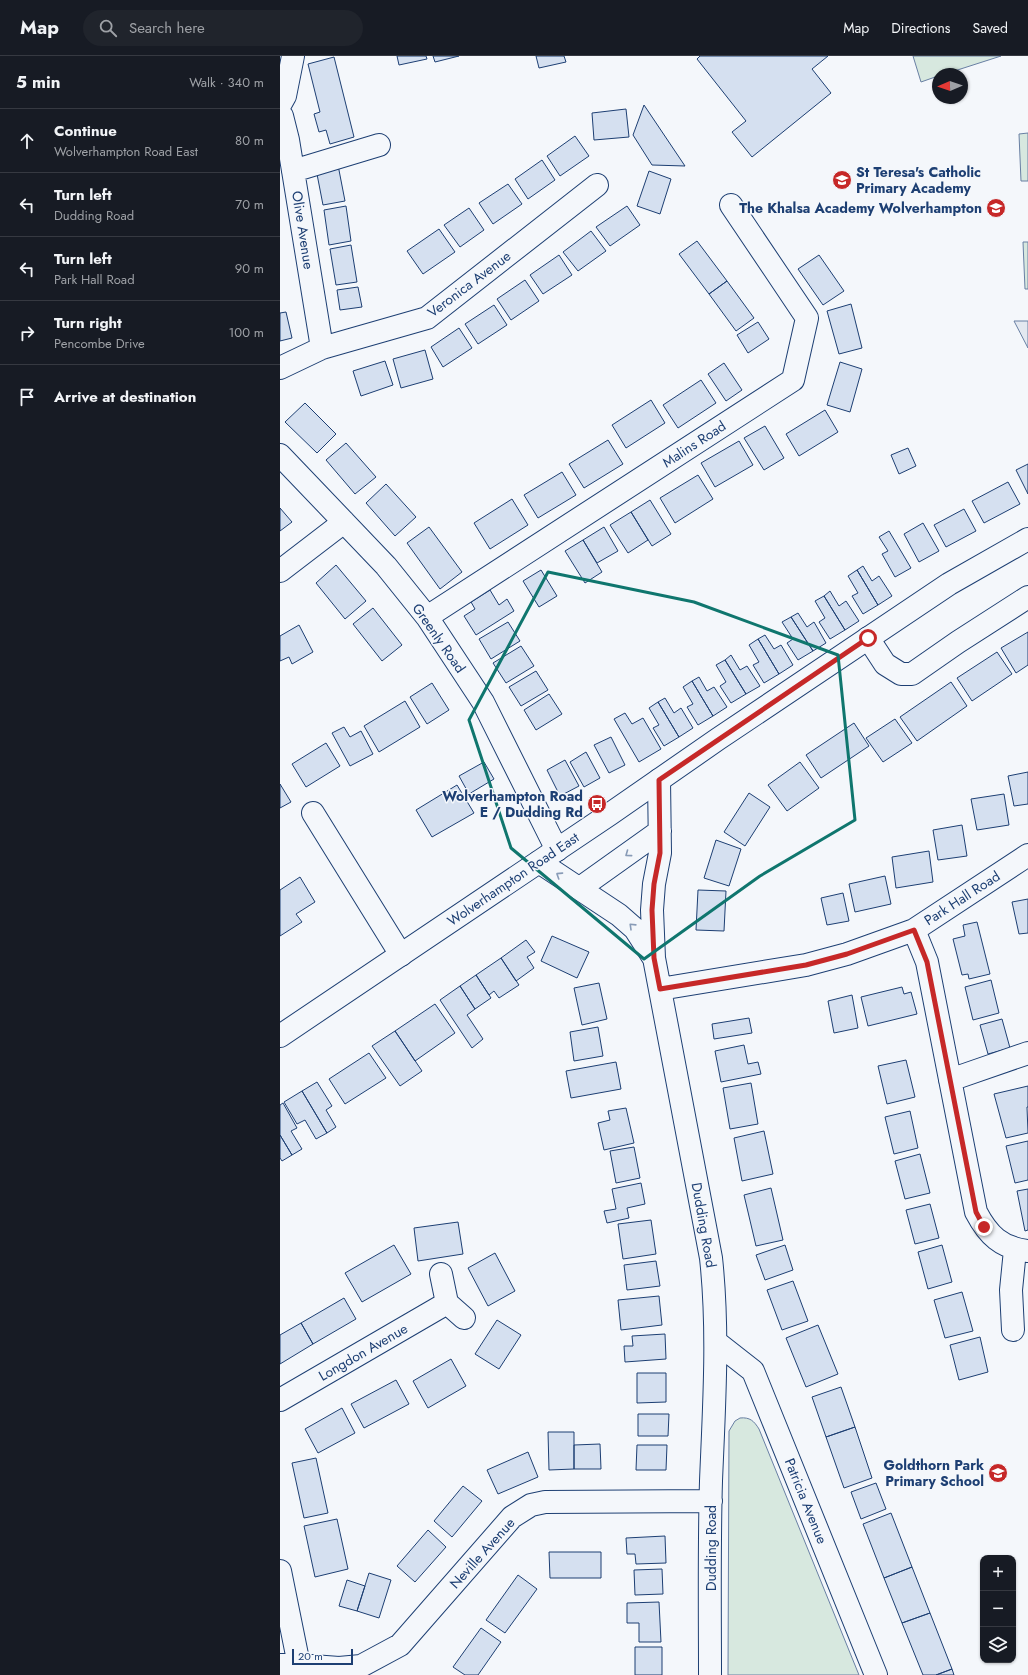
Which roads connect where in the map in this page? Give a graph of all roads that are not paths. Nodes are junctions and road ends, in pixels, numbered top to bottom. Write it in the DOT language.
graph roads {
  1 [pos="293,56"];
  2 [pos="280,105"];
  3 [pos="280,114"];
  4 [pos="379,145"];
  5 [pos="293,170"];
  6 [pos="597,185"];
  7 [pos="731,205"];
  8 [pos="322,348"];
  9 [pos="280,368"];
  10 [pos="280,454"];
  11 [pos="344,522"];
  12 [pos="1028,539"];
  13 [pos="280,571"];
  14 [pos="1028,597"];
  15 [pos="427,616"];
  16 [pos="868,638"];
  17 [pos="659,780"];
  18 [pos="313,813"];
  19 [pos="660,831"];
  20 [pos="557,850"];
  21 [pos="1028,855"];
  22 [pos="539,862"];
  23 [pos="580,888"];
  24 [pos="914,930"];
  25 [pos="401,955"];
  26 [pos="654,958"];
  27 [pos="660,989"];
  28 [pos="280,1036"];
  29 [pos="1028,1053"];
  30 [pos="950,1080"];
  31 [pos="1022,1250"];
  32 [pos="441,1274"];
  33 [pos="447,1304"];
  34 [pos="464,1318"];
  35 [pos="1013,1330"];
  36 [pos="716,1342"];
  37 [pos="280,1400"];
  38 [pos="711,1501"];
  39 [pos="280,1571"];
  40 [pos="290,1665"];
  41 [pos="710,1675"];
  42 [pos="876,1675"];
  1 -- 2 [label="street"];
  3 -- 5 [label="street, Olive Avenue"];
  4 -- 5 [label="street"];
  5 -- 8 [label="street, Olive Avenue"];
  6 -- 8 [label="street, Veronica Avenue"];
  7 -- 15 [label="street, Malins Road"];
  8 -- 9 [label="street, Veronica Avenue"];
  10 -- 11 [label="street, Greenly Road"];
  11 -- 13 [label="street"];
  11 -- 15 [label="street, Greenly Road"];
  12 -- 16 [label="street, Wolverhampton Road East"];
  14 -- 16 [label="street"];
  15 -- 20 [label="street, Greenly Road"];
  16 -- 17 [label="street, Wolverhampton Road East"];
  17 -- 19 [label="street, Dudding Road"];
  17 -- 20 [label="street, Wolverhampton Road East"];
  18 -- 25 [label="street"];
  19 -- 23 [label="street, one-way"];
  19 -- 26 [label="street, Dudding Road"];
  20 -- 22 [label="street, Wolverhampton Road East"];
  21 -- 24 [label="street, Park Hall Road"];
  23 -- 22 [label="street, one-way"];
  22 -- 25 [label="street, Wolverhampton Road East"];
  26 -- 23 [label="street, one-way"];
  24 -- 27 [label="street, Park Hall Road"];
  24 -- 30 [label="street"];
  25 -- 28 [label="street, Wolverhampton Road East"];
  26 -- 27 [label="street, Dudding Road"];
  27 -- 36 [label="street, Dudding Road"];
  29 -- 30 [label="street"];
  30 -- 31 [label="street"];
  31 -- 35 [label="street"];
  32 -- 33 [label="street"];
  33 -- 34 [label="street"];
  33 -- 37 [label="street, Longdon Avenue"];
  36 -- 38 [label="street, Dudding Road"];
  36 -- 42 [label="street, Patricia Avenue"];
  38 -- 40 [label="street, Neville Avenue"];
  38 -- 41 [label="street, Dudding Road"];
  39 -- 40 [label="street"];
}
